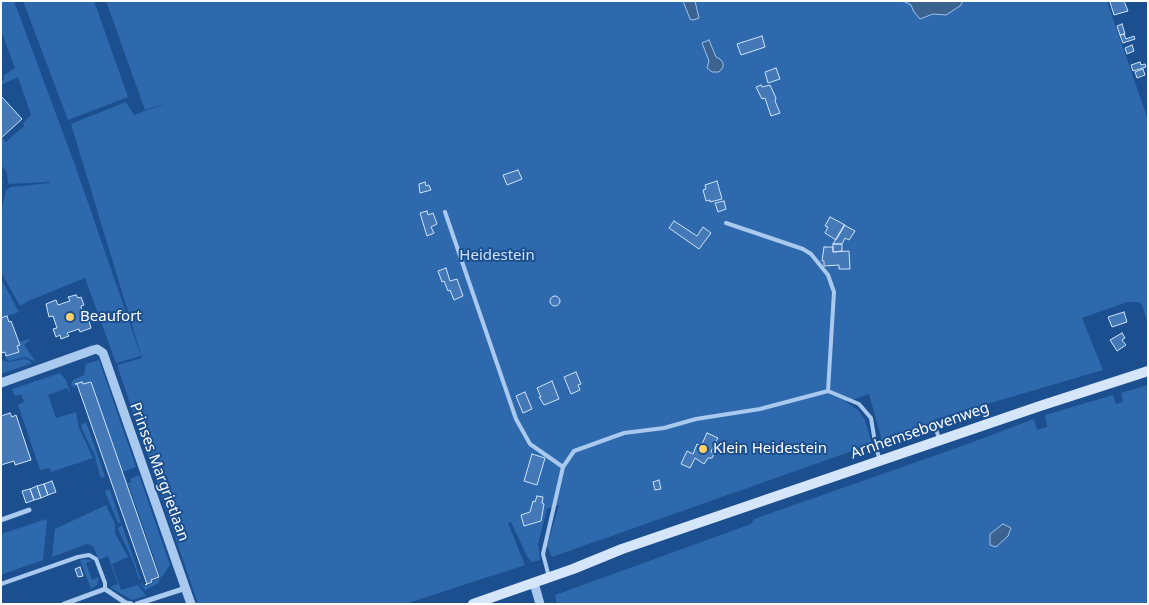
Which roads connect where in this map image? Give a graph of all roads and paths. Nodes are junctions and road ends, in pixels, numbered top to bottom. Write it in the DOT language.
graph roads {
  1 [pos="445,212"];
  2 [pos="726,224"];
  3 [pos="1148,371"];
  4 [pos="1,383"];
  5 [pos="828,391"];
  6 [pos="936,427"];
  7 [pos="940,440"];
  8 [pos="880,461"];
  9 [pos="563,467"];
  10 [pos="29,510"];
  11 [pos="1,520"];
  12 [pos="549,577"];
  13 [pos="534,583"];
  14 [pos="1,584"];
  15 [pos="186,588"];
  16 [pos="105,589"];
  17 [pos="64,604"];
  18 [pos="131,604"];
  19 [pos="137,604"];
  20 [pos="191,604"];
  21 [pos="473,604"];
  22 [pos="540,604"];
  1 -- 9 [label="lane"];
  2 -- 5 [label="lane"];
  3 -- 7 [label="main road, Arnhemsebovenweg"];
  4 -- 15 [label="street, Prinses Margrietlaan"];
  5 -- 8 [label="lane"];
  5 -- 9 [label="lane"];
  6 -- 7 [label="lane"];
  7 -- 8 [label="main road, Arnhemsebovenweg"];
  8 -- 12 [label="main road, Arnhemsebovenweg"];
  9 -- 12 [label="lane"];
  10 -- 11 [label="street"];
  12 -- 13 [label="main road, Arnhemsebovenweg"];
  13 -- 21 [label="main road, Arnhemsebovenweg"];
  13 -- 22 [label="street"];
  14 -- 16 [label="lane"];
  15 -- 19 [label="street"];
  15 -- 20 [label="street, Prinses Margrietlaan"];
  16 -- 17 [label="street"];
  16 -- 18 [label="street"];
}
